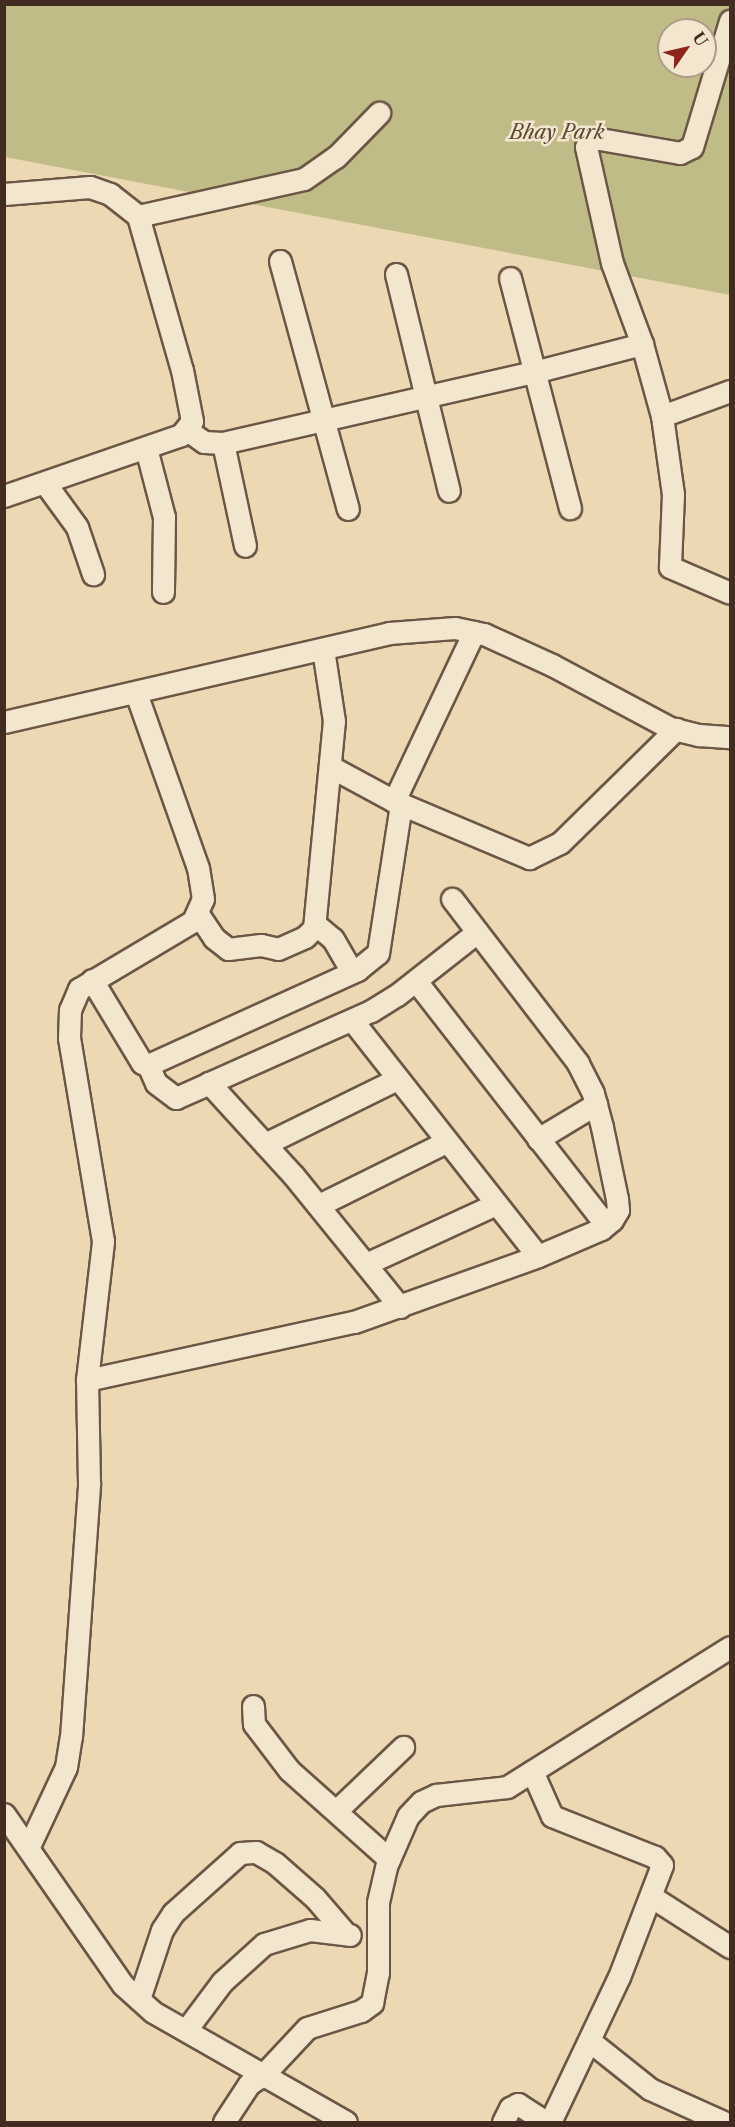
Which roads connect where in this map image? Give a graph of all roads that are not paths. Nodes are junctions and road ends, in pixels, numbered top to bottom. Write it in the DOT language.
graph roads {
  1 [pos="730,21"];
  2 [pos="379,113"];
  3 [pos="4,194"];
  4 [pos="138,216"];
  5 [pos="280,261"];
  6 [pos="396,274"];
  7 [pos="510,278"];
  8 [pos="642,344"];
  9 [pos="534,372"];
  10 [pos="730,392"];
  11 [pos="426,396"];
  12 [pos="662,416"];
  13 [pos="323,422"];
  14 [pos="186,430"];
  15 [pos="223,443"];
  16 [pos="146,448"];
  17 [pos="45,483"];
  18 [pos="449,490"];
  19 [pos="4,496"];
  20 [pos="570,508"];
  21 [pos="348,509"];
  22 [pos="245,546"];
  23 [pos="93,574"];
  24 [pos="163,592"];
  25 [pos="730,592"];
  26 [pos="474,632"];
  27 [pos="323,649"];
  28 [pos="136,693"];
  29 [pos="4,722"];
  30 [pos="676,729"];
  31 [pos="730,737"];
  32 [pos="331,767"];
  33 [pos="398,803"];
  34 [pos="452,899"];
  35 [pos="198,914"];
  36 [pos="315,924"];
  37 [pos="477,932"];
  38 [pos="352,972"];
  39 [pos="92,980"];
  40 [pos="416,981"];
  41 [pos="352,1020"];
  42 [pos="148,1065"];
  43 [pos="397,1079"];
  44 [pos="209,1083"];
  45 [pos="596,1104"];
  46 [pos="538,1139"];
  47 [pos="446,1142"];
  48 [pos="265,1144"];
  49 [pos="496,1204"];
  50 [pos="319,1205"];
  51 [pos="606,1225"];
  52 [pos="538,1256"];
  53 [pos="368,1263"];
  54 [pos="400,1307"];
  55 [pos="87,1380"];
  56 [pos="730,1647"];
  57 [pos="253,1706"];
  58 [pos="403,1747"];
  59 [pos="532,1771"];
  60 [pos="336,1811"];
  61 [pos="4,1814"];
  62 [pos="29,1846"];
  63 [pos="389,1859"];
  64 [pos="652,1897"];
  65 [pos="346,1934"];
  66 [pos="376,1940"];
  67 [pos="730,1947"];
  68 [pos="139,2000"];
  69 [pos="186,2030"];
  70 [pos="591,2042"];
  71 [pos="264,2074"];
  72 [pos="224,2122"];
  73 [pos="346,2122"];
  74 [pos="503,2122"];
  75 [pos="723,2122"];
  1 -- 8 [label="street"];
  2 -- 4 [label="street"];
  3 -- 4 [label="street"];
  4 -- 14 [label="street"];
  5 -- 13 [label="street"];
  6 -- 11 [label="street"];
  7 -- 9 [label="street"];
  8 -- 9 [label="street"];
  8 -- 12 [label="street"];
  9 -- 11 [label="street"];
  9 -- 20 [label="street"];
  10 -- 12 [label="street"];
  11 -- 13 [label="street"];
  11 -- 18 [label="street"];
  12 -- 25 [label="street"];
  13 -- 15 [label="street"];
  13 -- 21 [label="street"];
  14 -- 15 [label="street"];
  14 -- 16 [label="street"];
  15 -- 22 [label="street"];
  16 -- 17 [label="street"];
  16 -- 24 [label="street"];
  17 -- 19 [label="street"];
  17 -- 23 [label="street"];
  26 -- 27 [label="street"];
  26 -- 30 [label="street"];
  26 -- 33 [label="street"];
  27 -- 28 [label="street"];
  27 -- 32 [label="street"];
  28 -- 29 [label="street"];
  28 -- 35 [label="street"];
  30 -- 31 [label="street"];
  30 -- 33 [label="street"];
  32 -- 33 [label="street"];
  32 -- 36 [label="street"];
  33 -- 38 [label="street"];
  34 -- 37 [label="street"];
  35 -- 36 [label="street"];
  35 -- 39 [label="street"];
  36 -- 38 [label="street"];
  37 -- 40 [label="street"];
  37 -- 45 [label="street"];
  38 -- 42 [label="street"];
  39 -- 42 [label="street"];
  39 -- 55 [label="street"];
  40 -- 41 [label="street"];
  40 -- 46 [label="street"];
  41 -- 43 [label="street"];
  41 -- 44 [label="street"];
  42 -- 44 [label="street"];
  43 -- 47 [label="street"];
  43 -- 48 [label="street"];
  44 -- 48 [label="street"];
  45 -- 46 [label="street"];
  45 -- 51 [label="street"];
  46 -- 51 [label="street"];
  47 -- 49 [label="street"];
  47 -- 50 [label="street"];
  48 -- 50 [label="street"];
  49 -- 52 [label="street"];
  49 -- 53 [label="street"];
  50 -- 53 [label="street"];
  51 -- 52 [label="street"];
  52 -- 54 [label="street"];
  53 -- 54 [label="street"];
  54 -- 55 [label="street"];
  55 -- 62 [label="street"];
  56 -- 59 [label="street"];
  57 -- 60 [label="street"];
  58 -- 60 [label="street"];
  59 -- 63 [label="street"];
  59 -- 64 [label="street"];
  60 -- 63 [label="street"];
  61 -- 62 [label="street"];
  62 -- 68 [label="street"];
  63 -- 66 [label="street"];
  64 -- 67 [label="street"];
  64 -- 70 [label="street"];
  65 -- 66 [label="street"];
  65 -- 68 [label="street"];
  65 -- 69 [label="street"];
  66 -- 71 [label="street"];
  68 -- 69 [label="street"];
  69 -- 71 [label="street"];
  70 -- 74 [label="street"];
  70 -- 75 [label="street"];
  71 -- 72 [label="street"];
  71 -- 73 [label="street"];
}
